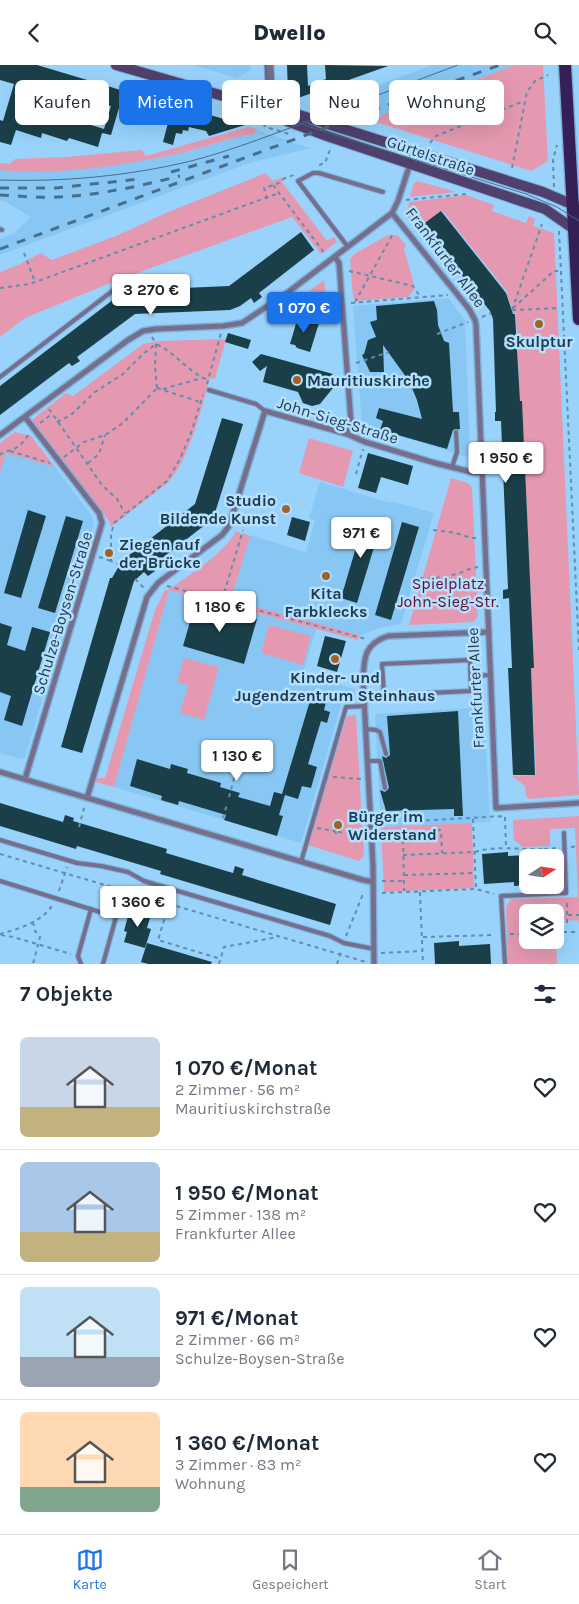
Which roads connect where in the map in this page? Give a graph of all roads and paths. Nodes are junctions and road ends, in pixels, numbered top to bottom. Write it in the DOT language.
graph roads {
  1 [pos="116,65"];
  2 [pos="269,65"];
  3 [pos="565,65"];
  4 [pos="548,75"];
  5 [pos="270,80"];
  6 [pos="222,96"];
  7 [pos="524,101"];
  8 [pos="300,115"];
  9 [pos="298,125"];
  10 [pos="558,141"];
  11 [pos="430,143"];
  12 [pos="330,150"];
  13 [pos="328,155"];
  14 [pos="410,163"];
  15 [pos="512,168"];
  16 [pos="281,182"];
  17 [pos="273,185"];
  18 [pos="554,186"];
  19 [pos="383,192"];
  20 [pos="279,193"];
  21 [pos="466,194"];
  22 [pos="267,199"];
  23 [pos="406,200"];
  24 [pos="576,206"];
  25 [pos="392,213"];
  26 [pos="542,224"];
  27 [pos="558,225"];
  28 [pos="577,231"];
  29 [pos="393,235"];
  30 [pos="348,247"];
  31 [pos="24,253"];
  32 [pos="333,259"];
  33 [pos="349,271"];
  34 [pos="558,271"];
  35 [pos="370,276"];
  36 [pos="36,282"];
  37 [pos="0,288"];
  38 [pos="115,289"];
  39 [pos="287,293"];
  40 [pos="448,295"];
  41 [pos="421,298"];
  42 [pos="560,307"];
  43 [pos="512,310"];
  44 [pos="491,313"];
  45 [pos="329,318"];
  46 [pos="480,318"];
  47 [pos="579,319"];
  48 [pos="470,322"];
  49 [pos="223,326"];
  50 [pos="148,329"];
  51 [pos="436,334"];
  52 [pos="156,344"];
  53 [pos="389,352"];
  54 [pos="356,363"];
  55 [pos="0,377"];
  56 [pos="202,377"];
  57 [pos="208,380"];
  58 [pos="157,388"];
  59 [pos="162,389"];
  60 [pos="207,389"];
  61 [pos="203,395"];
  62 [pos="201,403"];
  63 [pos="264,411"];
  64 [pos="25,417"];
  65 [pos="338,418"];
  66 [pos="341,419"];
  67 [pos="57,422"];
  68 [pos="33,428"];
  69 [pos="456,432"];
  70 [pos="347,434"];
  71 [pos="0,435"];
  72 [pos="106,435"];
  73 [pos="365,442"];
  74 [pos="76,447"];
  75 [pos="0,449"];
  76 [pos="4,451"];
  77 [pos="10,451"];
  78 [pos="0,455"];
  79 [pos="59,461"];
  80 [pos="88,463"];
  81 [pos="452,467"];
  82 [pos="481,473"];
  83 [pos="356,474"];
  84 [pos="125,513"];
  85 [pos="433,529"];
  86 [pos="243,530"];
  87 [pos="484,537"];
  88 [pos="92,556"];
  89 [pos="111,561"];
  90 [pos="120,565"];
  91 [pos="486,567"];
  92 [pos="420,577"];
  93 [pos="134,579"];
  94 [pos="158,583"];
  95 [pos="149,593"];
  96 [pos="222,601"];
  97 [pos="489,632"];
  98 [pos="375,642"];
  99 [pos="579,650"];
  100 [pos="490,675"];
  101 [pos="471,676"];
  102 [pos="383,679"];
  103 [pos="364,680"];
  104 [pos="365,706"];
  105 [pos="366,729"];
  106 [pos="386,754"];
  107 [pos="368,761"];
  108 [pos="238,763"];
  109 [pos="0,772"];
  110 [pos="326,776"];
  111 [pos="25,779"];
  112 [pos="369,779"];
  113 [pos="385,788"];
  114 [pos="229,797"];
  115 [pos="87,798"];
  116 [pos="579,803"];
  117 [pos="227,804"];
  118 [pos="84,808"];
  119 [pos="504,808"];
  120 [pos="504,816"];
  121 [pos="223,818"];
  122 [pos="473,818"];
  123 [pos="371,824"];
  124 [pos="79,827"];
  125 [pos="312,827"];
  126 [pos="403,832"];
  127 [pos="371,833"];
  128 [pos="381,833"];
  129 [pos="564,833"];
  130 [pos="0,840"];
  131 [pos="506,847"];
  132 [pos="519,850"];
  133 [pos="475,852"];
  134 [pos="442,853"];
  135 [pos="0,854"];
  136 [pos="403,855"];
  137 [pos="69,860"];
  138 [pos="301,862"];
  139 [pos="66,873"];
  140 [pos="476,873"];
  141 [pos="404,875"];
  142 [pos="0,881"];
  143 [pos="373,881"];
  144 [pos="382,881"];
  145 [pos="404,881"];
  146 [pos="116,888"];
  147 [pos="476,889"];
  148 [pos="404,891"];
  149 [pos="420,892"];
  150 [pos="382,893"];
  151 [pos="566,893"];
  152 [pos="363,894"];
  153 [pos="501,896"];
  154 [pos="56,898"];
  155 [pos="169,904"];
  156 [pos="91,909"];
  157 [pos="108,914"];
  158 [pos="568,915"];
  159 [pos="579,915"];
  160 [pos="33,922"];
  161 [pos="567,923"];
  162 [pos="579,931"];
  163 [pos="564,932"];
  164 [pos="0,934"];
  165 [pos="519,934"];
  166 [pos="504,935"];
  167 [pos="279,937"];
  168 [pos="422,937"];
  169 [pos="344,943"];
  170 [pos="39,945"];
  171 [pos="374,951"];
  172 [pos="423,951"];
  173 [pos="340,955"];
  174 [pos="78,956"];
  175 [pos="220,959"];
  176 [pos="374,963"];
  177 [pos="33,964"];
  178 [pos="81,964"];
  179 [pos="103,964"];
  180 [pos="219,964"];
  181 [pos="337,964"];
  182 [pos="423,964"];
  183 [pos="505,964"];
  1 -- 6 [label="main road, Gürtelstraße"];
  2 -- 5 [label="street"];
  3 -- 24 [label="main road"];
  4 -- 7 [label="path"];
  7 -- 11 [label="path"];
  7 -- 15 [label="path"];
  8 -- 24 [label="main road, Gürtelstraße"];
  9 -- 14 [label="main road, Gürtelstraße"];
  10 -- 18 [label="path"];
  12 -- 13 [label="path"];
  14 -- 25 [label="street"];
  14 -- 28 [label="main road, Gürtelstraße"];
  16 -- 17 [label="path"];
  17 -- 20 [label="path"];
  17 -- 22 [label="path"];
  19 -- 30 [label="lane"];
  20 -- 22 [label="path"];
  20 -- 32 [label="path"];
  21 -- 23 [label="path"];
  22 -- 36 [label="path"];
  24 -- 28 [label="main road"];
  25 -- 30 [label="street"];
  25 -- 82 [label="street, Frankfurter Allee"];
  26 -- 43 [label="path"];
  27 -- 99 [label="path"];
  28 -- 47 [label="main road"];
  29 -- 35 [label="path"];
  30 -- 32 [label="street"];
  31 -- 36 [label="path"];
  32 -- 39 [label="street"];
  32 -- 70 [label="street"];
  33 -- 35 [label="path"];
  34 -- 43 [label="path"];
  35 -- 41 [label="path"];
  35 -- 41 [label="path"];
  36 -- 37 [label="path"];
  38 -- 55 [label="lane"];
  39 -- 45 [label="path"];
  39 -- 49 [label="street"];
  40 -- 41 [label="path"];
  42 -- 43 [label="path"];
  44 -- 46 [label="path"];
  48 -- 51 [label="path"];
  49 -- 50 [label="street"];
  49 -- 57 [label="path"];
  50 -- 52 [label="path"];
  50 -- 64 [label="street"];
  52 -- 56 [label="path"];
  52 -- 58 [label="path"];
  52 -- 67 [label="path"];
  53 -- 54 [label="path"];
  56 -- 57 [label="path"];
  56 -- 59 [label="path"];
  57 -- 60 [label="path"];
  58 -- 59 [label="path"];
  58 -- 72 [label="path"];
  59 -- 62 [label="path"];
  60 -- 63 [label="lane"];
  61 -- 62 [label="path"];
  62 -- 84 [label="path"];
  63 -- 70 [label="street, John-Sieg-Straße"];
  63 -- 94 [label="street, John-Sieg-Straße"];
  64 -- 68 [label="street, Schulze-Boysen-Straße"];
  64 -- 71 [label="street"];
  65 -- 66 [label="path"];
  67 -- 68 [label="path"];
  67 -- 74 [label="path"];
  68 -- 77 [label="path"];
  68 -- 79 [label="street, Schulze-Boysen-Straße"];
  69 -- 81 [label="lane"];
  70 -- 73 [label="street, John-Sieg-Straße"];
  72 -- 74 [label="path"];
  72 -- 80 [label="path"];
  73 -- 81 [label="street, John-Sieg-Straße"];
  73 -- 83 [label="path"];
  74 -- 79 [label="path"];
  74 -- 80 [label="path"];
  75 -- 76 [label="path"];
  76 -- 77 [label="path"];
  76 -- 78 [label="path"];
  77 -- 79 [label="path"];
  79 -- 88 [label="street, Schulze-Boysen-Straße"];
  80 -- 84 [label="path"];
  81 -- 82 [label="street, John-Sieg-Straße"];
  82 -- 87 [label="street, Frankfurter Allee"];
  84 -- 89 [label="path"];
  85 -- 87 [label="path"];
  86 -- 96 [label="path"];
  87 -- 91 [label="street, Frankfurter Allee"];
  88 -- 89 [label="path"];
  88 -- 111 [label="street, Schulze-Boysen-Straße"];
  89 -- 90 [label="path"];
  91 -- 92 [label="path"];
  91 -- 97 [label="street, Frankfurter Allee"];
  93 -- 95 [label="path"];
  94 -- 95 [label="street, John-Sieg-Straße"];
  94 -- 96 [label="path"];
  95 -- 115 [label="street, John-Sieg-Straße"];
  96 -- 98 [label="path"];
  97 -- 98 [label="street"];
  97 -- 100 [label="street, Frankfurter Allee"];
  98 -- 103 [label="street"];
  100 -- 101 [label="lane"];
  100 -- 119 [label="street, Frankfurter Allee"];
  101 -- 102 [label="lane"];
  101 -- 102 [label="lane"];
  102 -- 103 [label="lane"];
  103 -- 104 [label="street"];
  104 -- 105 [label="street"];
  104 -- 110 [label="lane"];
  105 -- 106 [label="lane"];
  105 -- 107 [label="street"];
  107 -- 112 [label="street"];
  107 -- 113 [label="lane"];
  108 -- 114 [label="path"];
  109 -- 111 [label="street"];
  110 -- 112 [label="path"];
  110 -- 125 [label="lane"];
  111 -- 115 [label="street"];
  112 -- 123 [label="street"];
  115 -- 138 [label="street"];
  116 -- 119 [label="street"];
  117 -- 121 [label="path"];
  118 -- 124 [label="path"];
  119 -- 120 [label="path"];
  120 -- 122 [label="path"];
  120 -- 131 [label="path"];
  122 -- 123 [label="path"];
  122 -- 133 [label="path"];
  123 -- 127 [label="street"];
  125 -- 127 [label="path"];
  125 -- 138 [label="lane"];
  126 -- 128 [label="path"];
  126 -- 134 [label="path"];
  126 -- 136 [label="path"];
  127 -- 143 [label="street"];
  129 -- 151 [label="lane"];
  130 -- 137 [label="lane"];
  131 -- 132 [label="path"];
  131 -- 133 [label="path"];
  133 -- 134 [label="path"];
  133 -- 140 [label="path"];
  134 -- 136 [label="path"];
  135 -- 139 [label="path"];
  136 -- 141 [label="path"];
  137 -- 139 [label="path"];
  137 -- 169 [label="lane"];
  138 -- 143 [label="street"];
  139 -- 146 [label="path"];
  139 -- 154 [label="path"];
  140 -- 141 [label="path"];
  140 -- 147 [label="path"];
  141 -- 145 [label="path"];
  142 -- 154 [label="lane"];
  143 -- 171 [label="street"];
  144 -- 145 [label="path"];
  145 -- 148 [label="path"];
  146 -- 155 [label="path"];
  146 -- 157 [label="path"];
  147 -- 149 [label="path"];
  147 -- 153 [label="path"];
  149 -- 150 [label="path"];
  149 -- 168 [label="path"];
  151 -- 153 [label="lane"];
  151 -- 158 [label="path"];
  152 -- 169 [label="path"];
  153 -- 166 [label="lane"];
  154 -- 156 [label="lane"];
  154 -- 160 [label="path"];
  155 -- 167 [label="path"];
  155 -- 175 [label="path"];
  156 -- 157 [label="lane"];
  156 -- 174 [label="lane"];
  157 -- 179 [label="lane"];
  158 -- 159 [label="path"];
  158 -- 161 [label="path"];
  160 -- 164 [label="path"];
  160 -- 170 [label="path"];
  162 -- 163 [label="path"];
  164 -- 170 [label="path"];
  165 -- 166 [label="path"];
  166 -- 168 [label="path"];
  166 -- 183 [label="lane"];
  167 -- 173 [label="path"];
  167 -- 175 [label="path"];
  168 -- 172 [label="path"];
  169 -- 171 [label="lane"];
  169 -- 173 [label="path"];
  170 -- 174 [label="path"];
  170 -- 177 [label="path"];
  171 -- 172 [label="path"];
  171 -- 176 [label="street"];
  172 -- 182 [label="path"];
  173 -- 176 [label="path"];
  173 -- 181 [label="path"];
  174 -- 178 [label="lane"];
  175 -- 180 [label="path"];
}
